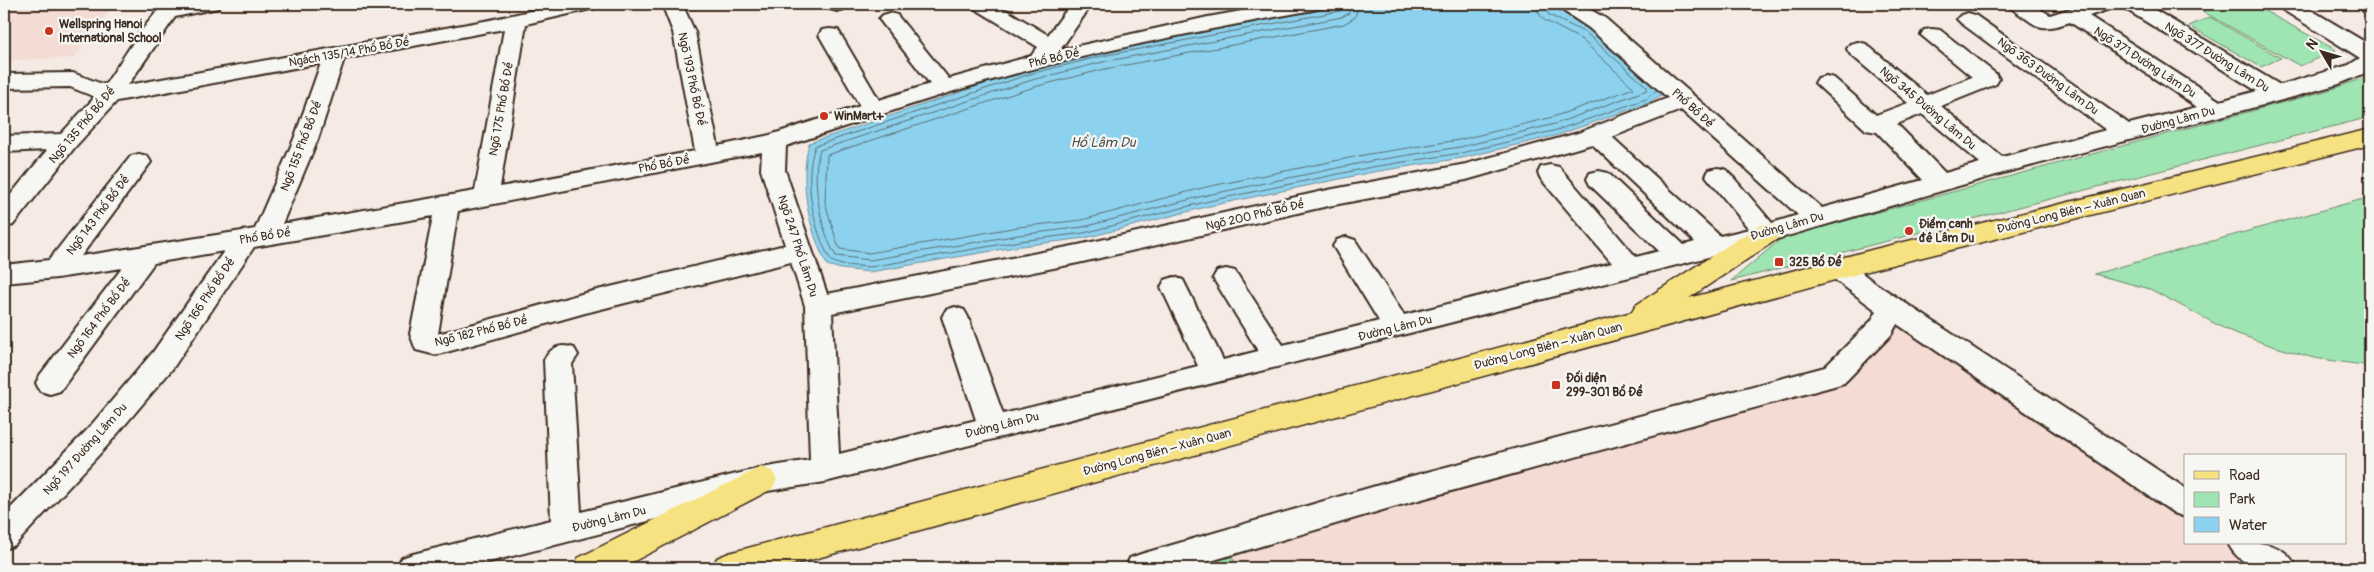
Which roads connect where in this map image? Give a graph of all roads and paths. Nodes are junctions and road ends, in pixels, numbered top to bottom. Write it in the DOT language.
graph roads {
  1 [pos="211,4"];
  2 [pos="588,4"];
  3 [pos="672,4"];
  4 [pos="981,4"];
  5 [pos="1082,4"];
  6 [pos="1303,4"];
  7 [pos="1566,4"];
  8 [pos="2018,4"];
  9 [pos="2105,4"];
  10 [pos="2131,4"];
  11 [pos="2287,4"];
  12 [pos="2369,4"];
  13 [pos="2370,7"];
  14 [pos="170,8"];
  15 [pos="2073,15"];
  16 [pos="890,19"];
  17 [pos="1968,19"];
  18 [pos="516,20"];
  19 [pos="830,34"];
  20 [pos="1932,35"];
  21 [pos="1858,49"];
  22 [pos="335,54"];
  23 [pos="1046,54"];
  24 [pos="2370,54"];
  25 [pos="2370,61"];
  26 [pos="4,81"];
  27 [pos="1826,83"];
  28 [pos="944,87"];
  29 [pos="2278,94"];
  30 [pos="110,95"];
  31 [pos="1685,100"];
  32 [pos="1924,105"];
  33 [pos="873,110"];
  34 [pos="2218,110"];
  35 [pos="1880,121"];
  36 [pos="1595,134"];
  37 [pos="2127,134"];
  38 [pos="2369,137"];
  39 [pos="67,142"];
  40 [pos="774,142"];
  41 [pos="4,144"];
  42 [pos="708,156"];
  43 [pos="139,162"];
  44 [pos="1998,166"];
  45 [pos="1550,173"];
  46 [pos="1718,176"];
  47 [pos="1599,179"];
  48 [pos="1940,183"];
  49 [pos="486,198"];
  50 [pos="447,205"];
  51 [pos="1816,217"];
  52 [pos="4,219"];
  53 [pos="1766,233"];
  54 [pos="255,238"];
  55 [pos="1346,246"];
  56 [pos="1715,246"];
  57 [pos="800,251"];
  58 [pos="147,254"];
  59 [pos="1678,255"];
  60 [pos="1630,268"];
  61 [pos="58,269"];
  62 [pos="1838,269"];
  63 [pos="4,274"];
  64 [pos="1226,278"];
  65 [pos="1174,287"];
  66 [pos="818,306"];
  67 [pos="1892,308"];
  68 [pos="955,317"];
  69 [pos="1628,324"];
  70 [pos="1397,327"];
  71 [pos="564,355"];
  72 [pos="1276,357"];
  73 [pos="163,360"];
  74 [pos="1215,373"];
  75 [pos="50,383"];
  76 [pos="993,428"];
  77 [pos="824,470"];
  78 [pos="761,480"];
  79 [pos="2184,503"];
  80 [pos="567,530"];
  81 [pos="4,536"];
  82 [pos="2244,544"];
  83 [pos="413,568"];
  84 [pos="590,568"];
  85 [pos="729,568"];
  86 [pos="1141,568"];
  87 [pos="2280,568"];
  1 -- 14 [label="street"];
  2 -- 18 [label="street, Ngách 135/14 Phố Bồ Đề"];
  3 -- 42 [label="street, Ngõ 193 Phố Bồ Đề"];
  4 -- 23 [label="street"];
  5 -- 23 [label="street"];
  6 -- 23 [label="street, Phố Bồ Đề"];
  7 -- 31 [label="street, Phố Bồ Đề"];
  8 -- 15 [label="street"];
  9 -- 15 [label="street"];
  10 -- 29 [label="street, Ngõ 377 Đường Lâm Du"];
  11 -- 24 [label="street"];
  12 -- 13 [label="street"];
  14 -- 30 [label="street, Ngõ 135 Phố Bồ Đề"];
  15 -- 34 [label="street, Ngõ 371 Đường Lâm Du"];
  16 -- 28 [label="street"];
  17 -- 37 [label="street, Ngõ 363 Đường Lâm Du"];
  18 -- 22 [label="street, Ngách 135/14 Phố Bồ Đề"];
  18 -- 49 [label="street, Ngõ 175 Phố Bồ Đề"];
  19 -- 33 [label="street"];
  20 -- 32 [label="street"];
  21 -- 32 [label="street, Ngõ 345 Đường Lâm Du"];
  22 -- 30 [label="street, Ngách 135/14 Phố Bồ Đề"];
  22 -- 54 [label="street, Ngõ 155 Phố Bồ Đề"];
  23 -- 28 [label="street, Phố Bồ Đề"];
  25 -- 29 [label="street, Đường Lâm Du"];
  26 -- 30 [label="street"];
  27 -- 35 [label="street"];
  28 -- 33 [label="street, Phố Bồ Đề"];
  29 -- 34 [label="street, Đường Lâm Du"];
  30 -- 39 [label="street, Ngõ 135 Phố Bồ Đề"];
  31 -- 36 [label="street, Ngõ 200 Phố Bồ Đề"];
  31 -- 51 [label="street, Phố Bồ Đề"];
  32 -- 35 [label="street"];
  32 -- 44 [label="street, Ngõ 345 Đường Lâm Du"];
  33 -- 40 [label="street, Phố Bồ Đề"];
  34 -- 37 [label="street, Đường Lâm Du"];
  35 -- 48 [label="street"];
  36 -- 56 [label="street"];
  36 -- 66 [label="street, Ngõ 200 Phố Bồ Đề"];
  37 -- 44 [label="street, Đường Lâm Du"];
  38 -- 62 [label="main road, Đường Long Biên – Xuân Quan"];
  39 -- 41 [label="street"];
  39 -- 52 [label="street, Ngõ 135 Phố Bồ Đề"];
  40 -- 42 [label="street, Phố Bồ Đề"];
  40 -- 57 [label="street, Ngõ 247 Phố Lâm Du"];
  42 -- 49 [label="street, Phố Bồ Đề"];
  43 -- 61 [label="street, Ngõ 143 Phố Bồ Đề"];
  44 -- 48 [label="street, Đường Lâm Du"];
  45 -- 60 [label="street"];
  46 -- 53 [label="street"];
  47 -- 59 [label="street"];
  48 -- 51 [label="street, Đường Lâm Du"];
  49 -- 50 [label="street, Phố Bồ Đề"];
  50 -- 54 [label="street, Phố Bồ Đề"];
  50 -- 57 [label="street, Ngõ 182 Phố Bồ Đề"];
  51 -- 53 [label="street, Đường Lâm Du"];
  53 -- 56 [label="street, Đường Lâm Du"];
  53 -- 69 [label="main road"];
  54 -- 58 [label="street, Phố Bồ Đề"];
  54 -- 73 [label="street, Ngõ 166 Phố Bồ Đề"];
  55 -- 70 [label="street"];
  56 -- 59 [label="street, Đường Lâm Du"];
  57 -- 66 [label="street, Ngõ 247 Phố Lâm Du"];
  58 -- 61 [label="street, Phố Bồ Đề"];
  58 -- 75 [label="street, Ngõ 164 Phố Bồ Đề"];
  59 -- 60 [label="street, Đường Lâm Du"];
  60 -- 70 [label="street, Đường Lâm Du"];
  61 -- 63 [label="street, Phố Bồ Đề"];
  62 -- 67 [label="street"];
  62 -- 69 [label="main road, Đường Long Biên – Xuân Quan"];
  64 -- 72 [label="street"];
  65 -- 74 [label="street"];
  66 -- 77 [label="street, Ngõ 247 Phố Lâm Du"];
  67 -- 79 [label="street"];
  67 -- 86 [label="street"];
  68 -- 76 [label="street"];
  69 -- 85 [label="main road, Đường Long Biên – Xuân Quan"];
  70 -- 72 [label="street, Đường Lâm Du"];
  71 -- 80 [label="street"];
  72 -- 74 [label="street, Đường Lâm Du"];
  73 -- 81 [label="street, Ngõ 197 Đường Lâm Du"];
  74 -- 76 [label="street, Đường Lâm Du"];
  76 -- 77 [label="street, Đường Lâm Du"];
  77 -- 78 [label="street, Đường Lâm Du"];
  78 -- 80 [label="street, Đường Lâm Du"];
  78 -- 84 [label="main road"];
  80 -- 83 [label="street, Đường Lâm Du"];
  82 -- 87 [label="street"];
}
